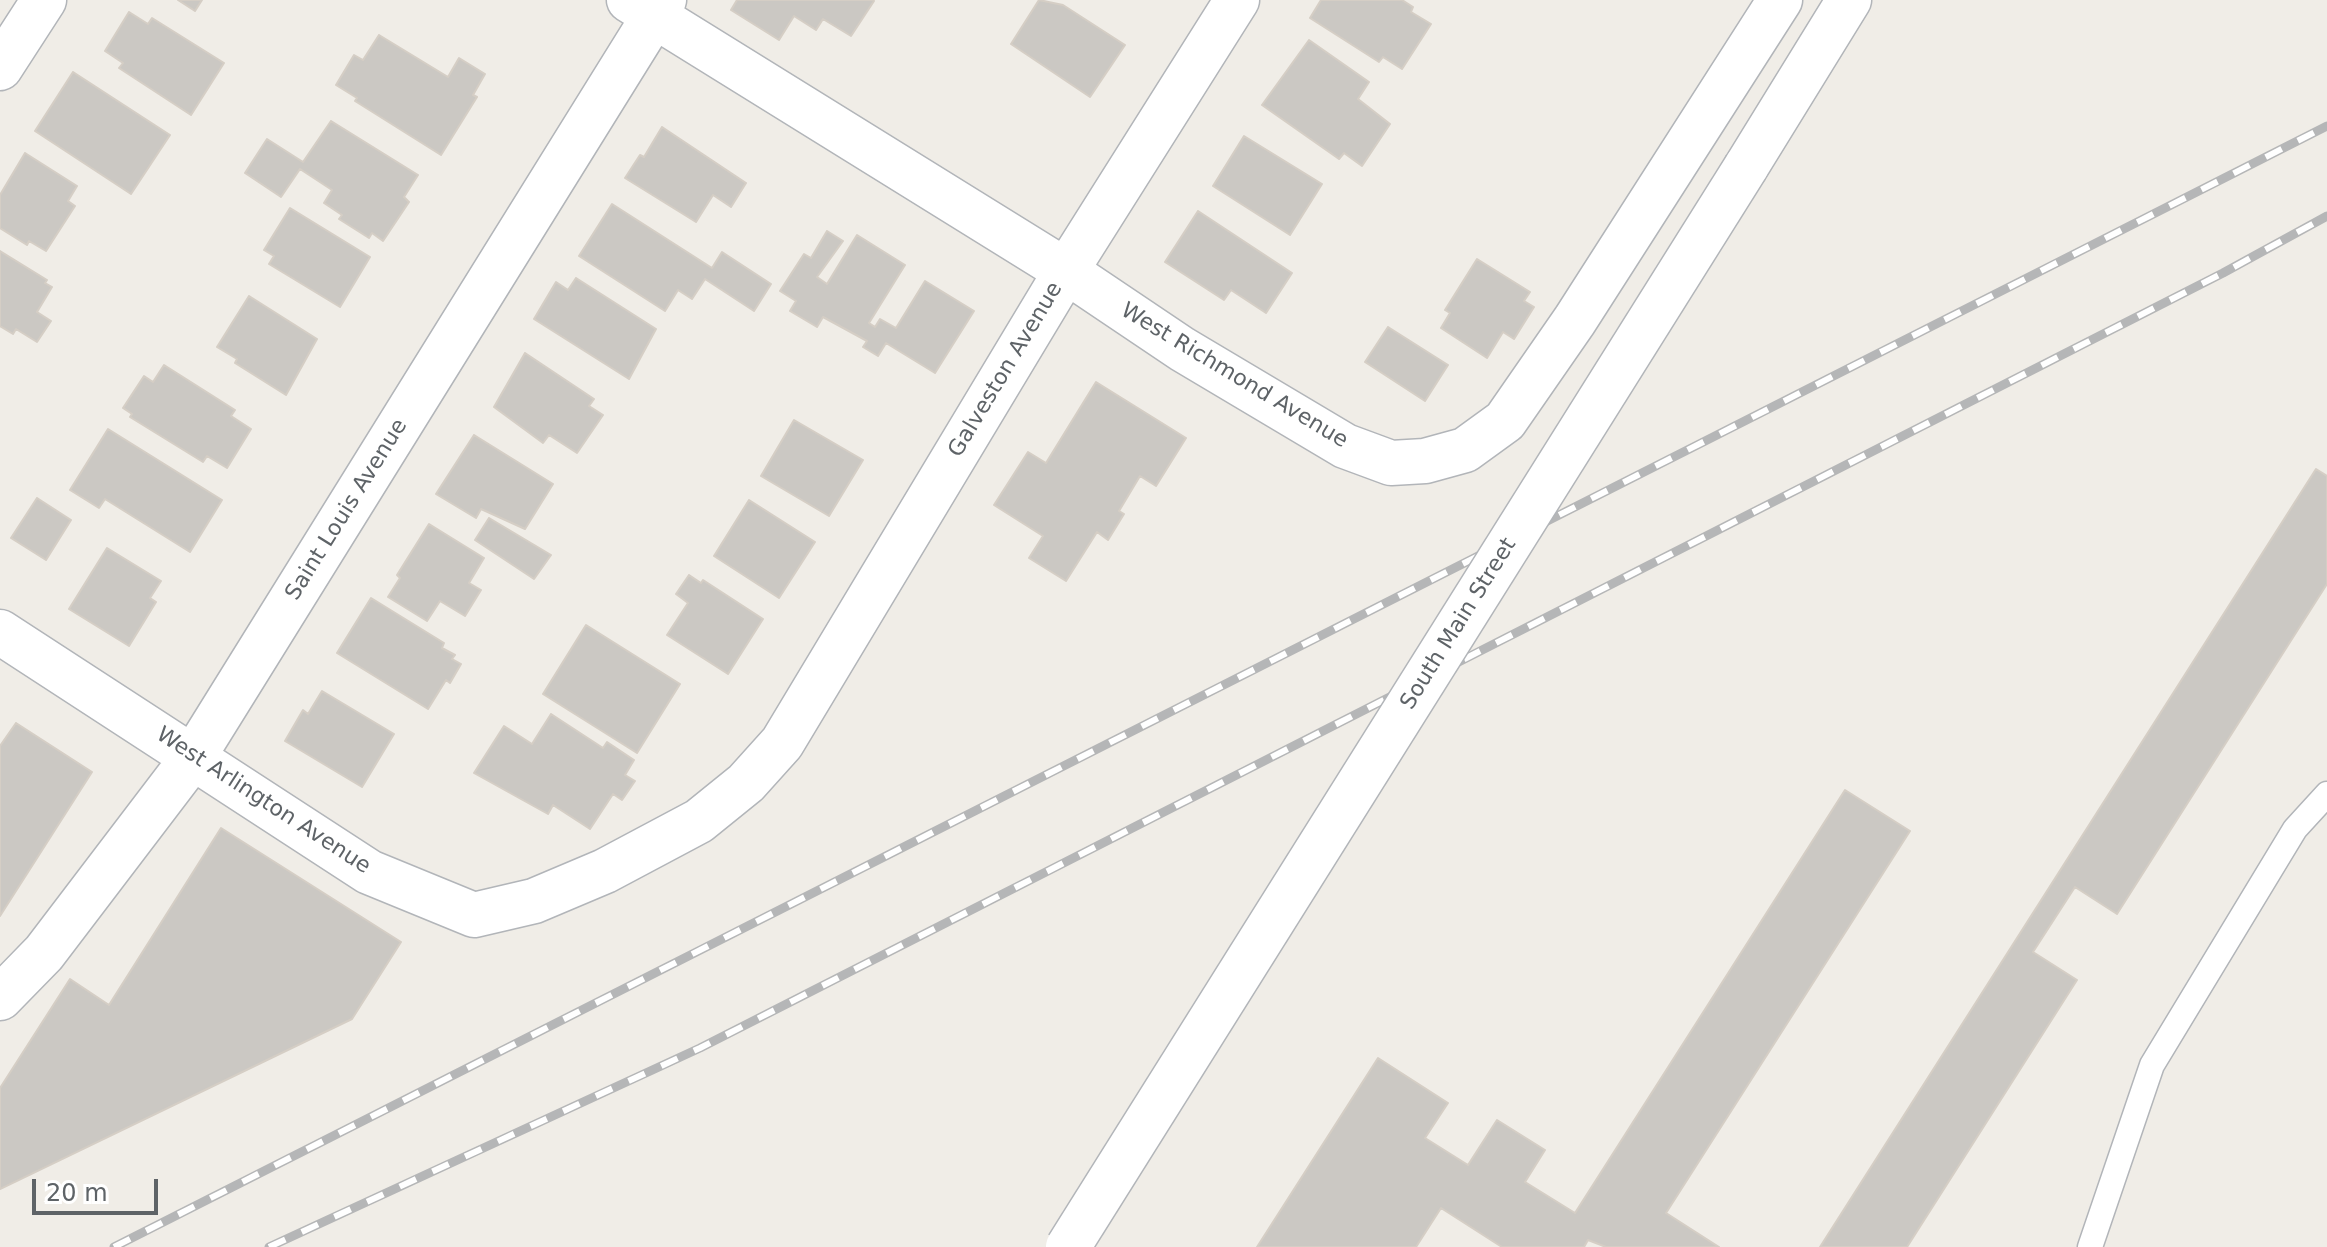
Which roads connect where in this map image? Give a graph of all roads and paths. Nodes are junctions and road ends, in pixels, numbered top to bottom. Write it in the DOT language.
graph roads {
  1 [pos="44,0"];
  2 [pos="1237,0"];
  3 [pos="1780,0"];
  4 [pos="1849,0"];
  5 [pos="649,5"];
  6 [pos="0,68"];
  7 [pos="1066,271"];
  8 [pos="0,632"];
  9 [pos="782,743"];
  10 [pos="194,756"];
  11 [pos="2327,794"];
  12 [pos="0,998"];
  13 [pos="1068,1247"];
  14 [pos="2090,1247"];
  1 -- 6 [label="street"];
  2 -- 7 [label="street, Galveston Avenue"];
  3 -- 7 [label="street, West Richmond Avenue"];
  4 -- 13 [label="street, South Main Street, bridge"];
  5 -- 7 [label="street, West Richmond Avenue"];
  5 -- 10 [label="street, Saint Louis Avenue"];
  7 -- 9 [label="street, Galveston Avenue"];
  8 -- 10 [label="street, West Arlington Avenue"];
  9 -- 10 [label="street, West Arlington Avenue"];
  10 -- 12 [label="street, Saint Louis Avenue"];
  11 -- 14 [label="lane"];
}
